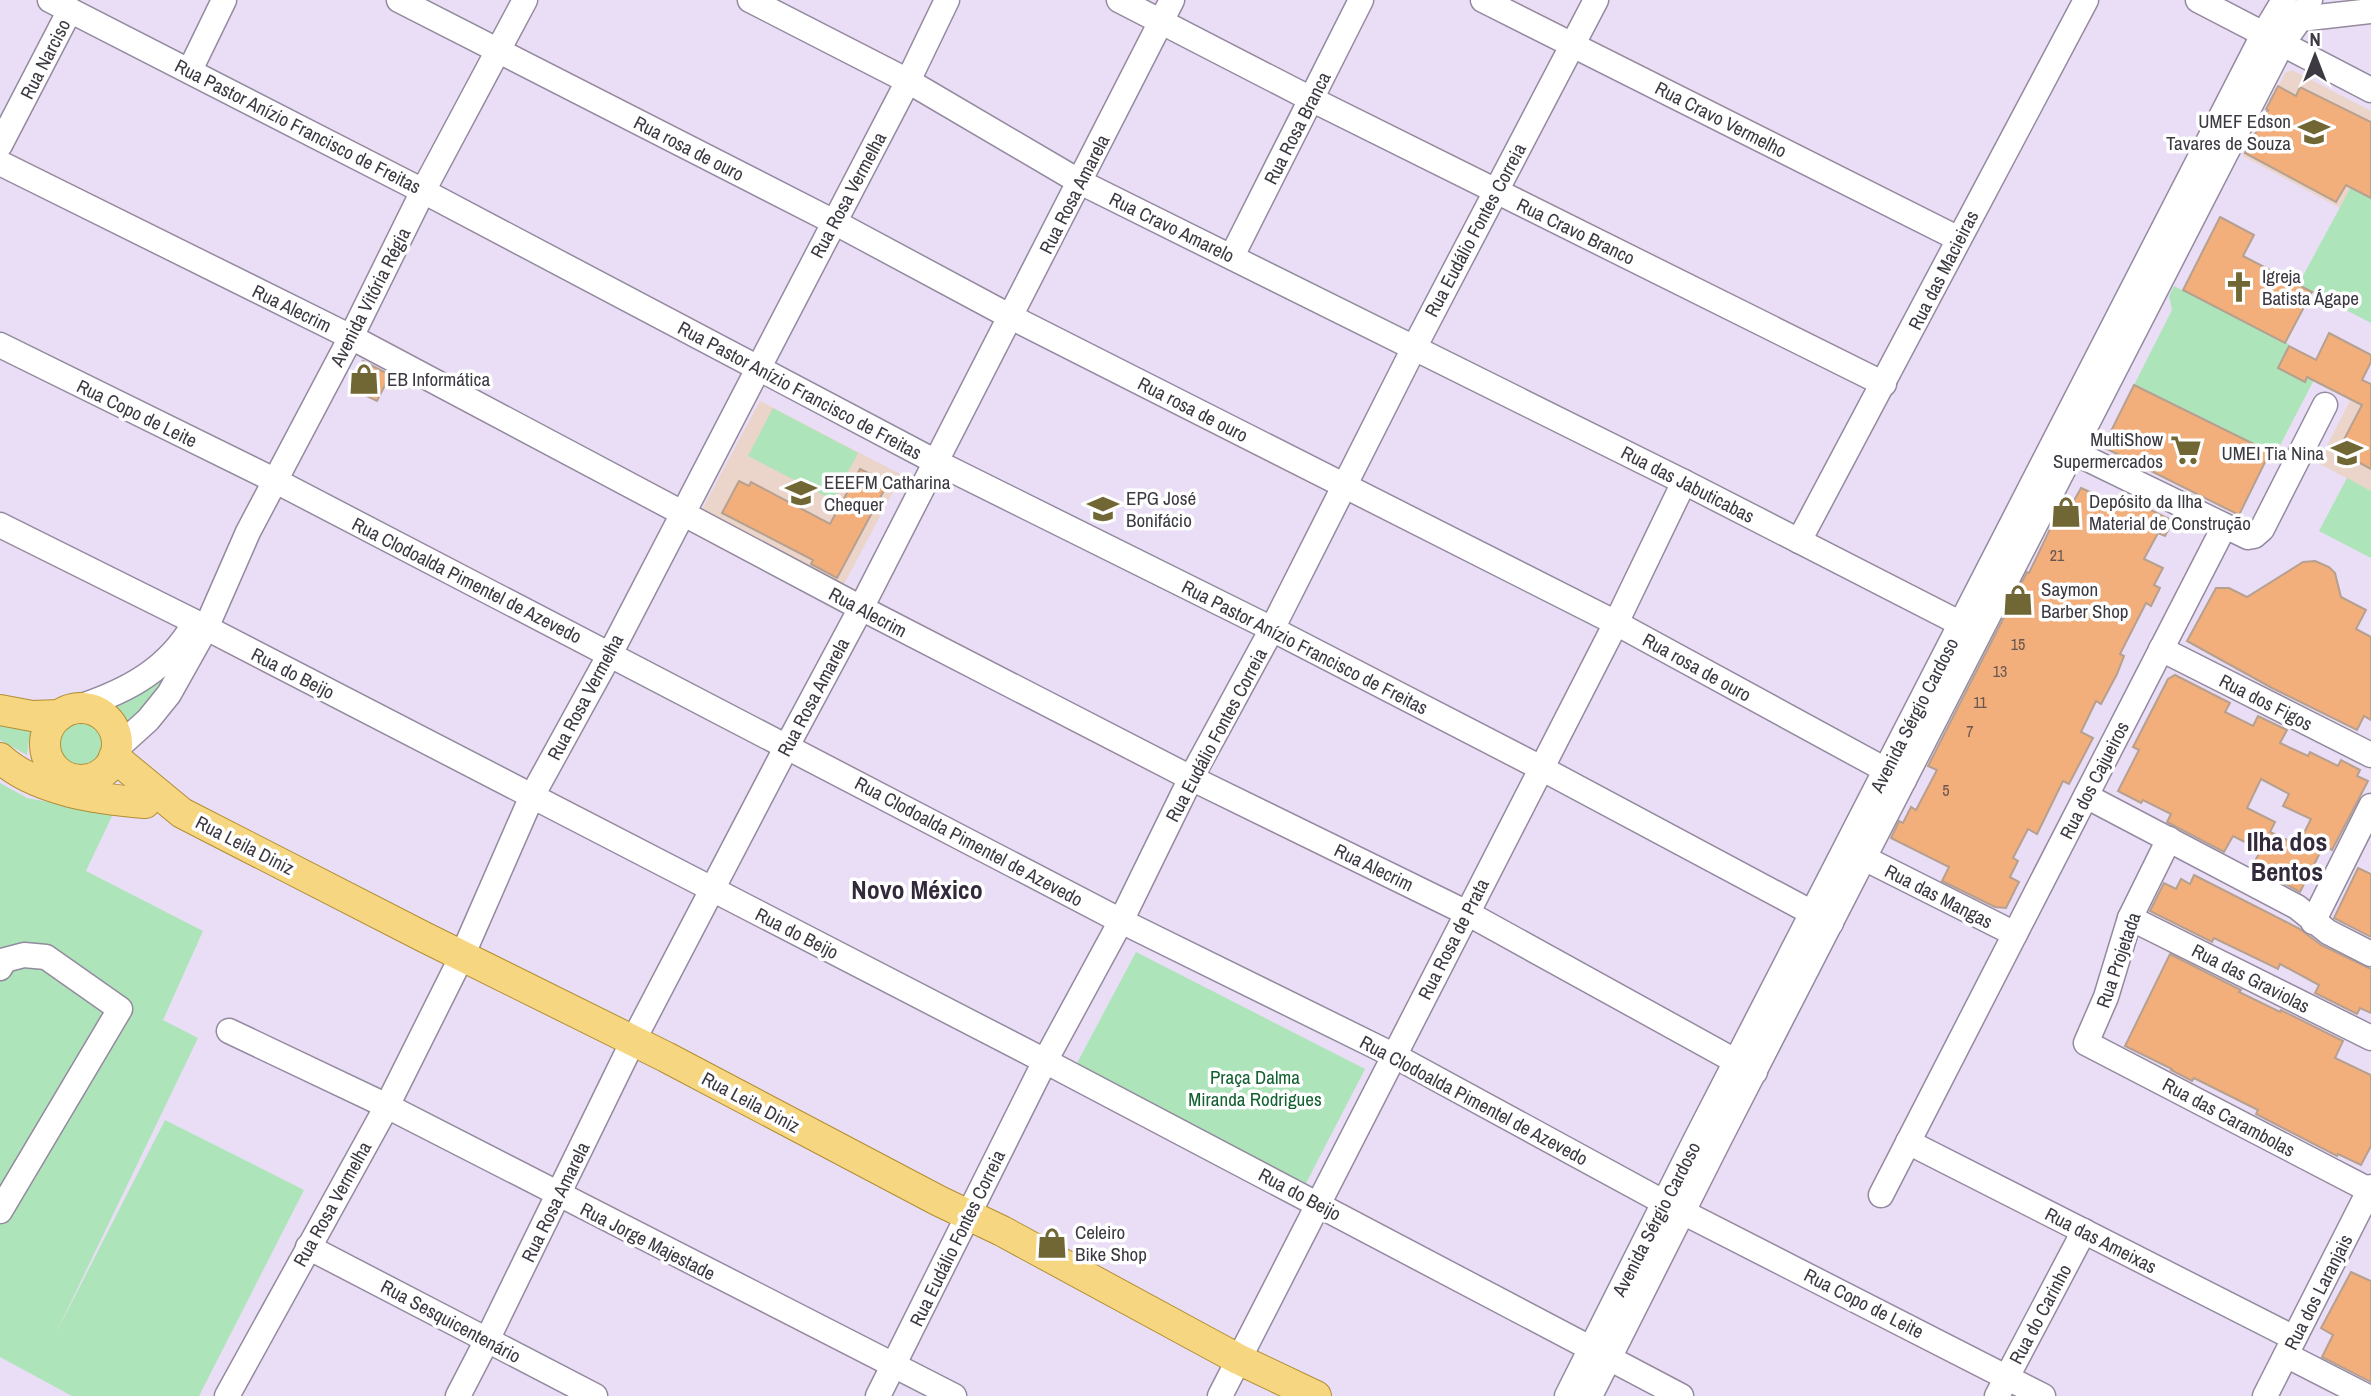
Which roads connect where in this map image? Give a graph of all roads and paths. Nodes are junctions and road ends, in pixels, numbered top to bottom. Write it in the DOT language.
graph roads {
  1 [pos="224,0"];
  2 [pos="399,0"];
  3 [pos="525,0"];
  4 [pos="750,0"];
  5 [pos="947,0"];
  6 [pos="1119,0"];
  7 [pos="1172,0"];
  8 [pos="1361,0"];
  9 [pos="1483,0"];
  10 [pos="1597,0"];
  11 [pos="2086,0"];
  12 [pos="2198,0"];
  13 [pos="2284,0"];
  14 [pos="60,5"];
  15 [pos="2305,10"];
  16 [pos="2371,11"];
  17 [pos="1161,22"];
  18 [pos="2273,39"];
  19 [pos="1574,44"];
  20 [pos="498,51"];
  21 [pos="190,71"];
  22 [pos="908,81"];
  23 [pos="2371,90"];
  24 [pos="1311,99"];
  25 [pos="0,145"];
  26 [pos="0,163"];
  27 [pos="1080,182"];
  28 [pos="423,191"];
  29 [pos="1495,191"];
  30 [pos="834,222"];
  31 [pos="1959,239"];
  32 [pos="1232,256"];
  33 [pos="1011,317"];
  34 [pos="351,337"];
  35 [pos="0,345"];
  36 [pos="1413,348"];
  37 [pos="758,369"];
  38 [pos="1884,384"];
  39 [pos="2325,405"];
  40 [pos="2063,448"];
  41 [pos="936,462"];
  42 [pos="274,480"];
  43 [pos="1684,482"];
  44 [pos="1344,486"];
  45 [pos="682,513"];
  46 [pos="0,525"];
  47 [pos="2224,527"];
  48 [pos="1799,541"];
  49 [pos="861,608"];
  50 [pos="1616,622"];
  51 [pos="200,625"];
  52 [pos="1272,629"];
  53 [pos="1970,629"];
  54 [pos="2161,649"];
  55 [pos="610,654"];
  56 [pos="0,710"];
  57 [pos="66,712"];
  58 [pos="0,746"];
  59 [pos="787,746"];
  60 [pos="116,753"];
  61 [pos="2371,755"];
  62 [pos="0,758"];
  63 [pos="1541,768"];
  64 [pos="64,774"];
  65 [pos="1895,775"];
  66 [pos="1191,778"];
  67 [pos="532,796"];
  68 [pos="2086,796"];
  69 [pos="145,803"];
  70 [pos="2371,806"];
  71 [pos="182,813"];
  72 [pos="2169,839"];
  73 [pos="1854,854"];
  74 [pos="712,889"];
  75 [pos="1466,913"];
  76 [pos="1821,918"];
  77 [pos="2130,918"];
  78 [pos="1121,921"];
  79 [pos="2313,922"];
  80 [pos="2015,934"];
  81 [pos="2371,954"];
  82 [pos="462,956"];
  83 [pos="0,968"];
  84 [pos="229,1031"];
  85 [pos="2371,1038"];
  86 [pos="633,1041"];
  87 [pos="2086,1043"];
  88 [pos="1393,1055"];
  89 [pos="1045,1060"];
  90 [pos="1745,1067"];
  91 [pos="387,1105"];
  92 [pos="1908,1142"];
  93 [pos="2370,1190"];
  94 [pos="558,1195"];
  95 [pos="1881,1195"];
  96 [pos="1318,1203"];
  97 [pos="1674,1207"];
  98 [pos="0,1211"];
  99 [pos="968,1215"];
  100 [pos="2084,1231"];
  101 [pos="308,1247"];
  102 [pos="487,1340"];
  103 [pos="2290,1347"];
  104 [pos="1600,1354"];
  105 [pos="1238,1359"];
  106 [pos="894,1365"];
  107 [pos="2002,1386"];
  108 [pos="232,1394"];
  109 [pos="458,1396"];
  110 [pos="595,1396"];
  111 [pos="878,1396"];
  112 [pos="954,1396"];
  113 [pos="1220,1396"];
  114 [pos="1316,1396"];
  115 [pos="1567,1396"];
  116 [pos="1590,1396"];
  117 [pos="1681,1396"];
  118 [pos="2043,1396"];
  119 [pos="2265,1396"];
  120 [pos="2366,1396"];
  1 -- 21 [label="street"];
  2 -- 20 [label="street, Rua rosa de ouro"];
  3 -- 20 [label="street, Avenida Vitória Régia"];
  4 -- 22 [label="street, Rua Cravo Amarelo"];
  5 -- 22 [label="street, Rua Rosa Vermelha"];
  6 -- 17 [label="street, Rua Cravo Branco"];
  7 -- 17 [label="street, Rua Rosa Amarela"];
  8 -- 24 [label="street, Rua Rosa Branca"];
  9 -- 19 [label="street, Rua Cravo Vermelho"];
  10 -- 19 [label="street, Rua Eudálio Fontes Correia"];
  11 -- 31 [label="street, Rua das Macieiras"];
  12 -- 18 [label="street"];
  13 -- 18 [label="street"];
  14 -- 21 [label="street, Rua Pastor Anízio Francisco de Freitas"];
  14 -- 25 [label="street, Rua Narciso"];
  15 -- 16 [label="street"];
  15 -- 18 [label="street"];
  17 -- 24 [label="street, Rua Cravo Branco"];
  17 -- 27 [label="street, Rua Rosa Amarela"];
  18 -- 23 [label="street"];
  18 -- 40 [label="street, Avenida Sérgio Cardoso"];
  19 -- 29 [label="street, Rua Eudálio Fontes Correia"];
  19 -- 31 [label="street, Rua Cravo Vermelho"];
  20 -- 28 [label="street, Avenida Vitória Régia"];
  20 -- 30 [label="street, Rua rosa de ouro"];
  21 -- 28 [label="street, Rua Pastor Anízio Francisco de Freitas"];
  22 -- 27 [label="street, Rua Cravo Amarelo"];
  22 -- 30 [label="street, Rua Rosa Vermelha"];
  24 -- 29 [label="street, Rua Cravo Branco"];
  24 -- 32 [label="street, Rua Rosa Branca"];
  26 -- 34 [label="street, Rua Alecrim"];
  27 -- 32 [label="street, Rua Cravo Amarelo"];
  27 -- 33 [label="street, Rua Rosa Amarela"];
  28 -- 34 [label="street, Avenida Vitória Régia"];
  28 -- 37 [label="street, Rua Pastor Anízio Francisco de Freitas"];
  29 -- 36 [label="street, Rua Eudálio Fontes Correia"];
  29 -- 38 [label="street, Rua Cravo Branco"];
  30 -- 33 [label="street, Rua rosa de ouro"];
  30 -- 37 [label="street, Rua Rosa Vermelha"];
  31 -- 38 [label="street, Rua das Macieiras"];
  32 -- 36 [label="street, Rua Cravo Amarelo"];
  33 -- 41 [label="street, Rua Rosa Amarela"];
  33 -- 44 [label="street, Rua rosa de ouro"];
  34 -- 42 [label="street, Avenida Vitória Régia"];
  34 -- 45 [label="street, Rua Alecrim"];
  35 -- 42 [label="street, Rua Copo de Leite"];
  36 -- 43 [label="street, Rua das Jabuticabas"];
  36 -- 44 [label="street, Rua Eudálio Fontes Correia"];
  37 -- 41 [label="street, Rua Pastor Anízio Francisco de Freitas"];
  37 -- 45 [label="street, Rua Rosa Vermelha"];
  38 -- 48 [label="street, Rua das Macieiras"];
  39 -- 47 [label="street"];
  40 -- 47 [label="street"];
  40 -- 53 [label="street, Avenida Sérgio Cardoso"];
  41 -- 49 [label="street, Rua Rosa Amarela"];
  41 -- 52 [label="street, Rua Pastor Anízio Francisco de Freitas"];
  42 -- 51 [label="street, Avenida Vitória Régia"];
  42 -- 55 [label="street, Rua Clodoalda Pimentel de Azevedo"];
  43 -- 48 [label="street, Rua das Jabuticabas"];
  43 -- 50 [label="street, Rua Rosa de Prata"];
  44 -- 50 [label="street, Rua rosa de ouro"];
  44 -- 52 [label="street, Rua Eudálio Fontes Correia"];
  45 -- 49 [label="street, Rua Alecrim"];
  45 -- 55 [label="street, Rua Rosa Vermelha"];
  46 -- 51 [label="street, Rua do Beijo"];
  47 -- 54 [label="street, Rua dos Cajueiros"];
  48 -- 53 [label="street, Rua das Jabuticabas"];
  49 -- 59 [label="street, Rua Rosa Amarela"];
  49 -- 66 [label="street, Rua Alecrim"];
  50 -- 63 [label="street, Rua Rosa de Prata"];
  50 -- 65 [label="street, Rua rosa de ouro"];
  51 -- 57 [label="street, Avenida Vitória Régia"];
  51 -- 60 [label="street, Avenida Vitória Régia"];
  51 -- 67 [label="street, Rua do Beijo"];
  52 -- 63 [label="street, Rua Pastor Anízio Francisco de Freitas"];
  52 -- 66 [label="street, Rua Eudálio Fontes Correia"];
  53 -- 65 [label="street, Avenida Sérgio Cardoso"];
  54 -- 61 [label="street, Rua dos Figos"];
  54 -- 68 [label="street, Rua dos Cajueiros"];
  55 -- 59 [label="street, Rua Clodoalda Pimentel de Azevedo"];
  55 -- 67 [label="street, Rua Rosa Vermelha"];
  56 -- 57 [label="main road"];
  57 -- 60 [label="main road"];
  57 -- 64 [label="main road"];
  58 -- 64 [label="main road, Rua Leila Diniz"];
  59 -- 74 [label="street, Rua Rosa Amarela"];
  59 -- 78 [label="street, Rua Clodoalda Pimentel de Azevedo"];
  60 -- 64 [label="main road"];
  60 -- 71 [label="main road, Rua Leila Diniz"];
  62 -- 69 [label="main road"];
  63 -- 75 [label="street, Rua Rosa de Prata"];
  63 -- 76 [label="street, Rua Pastor Anízio Francisco de Freitas"];
  64 -- 69 [label="main road, Rua Leila Diniz"];
  65 -- 73 [label="street, Avenida Sérgio Cardoso"];
  66 -- 75 [label="street, Rua Alecrim"];
  66 -- 78 [label="street, Rua Eudálio Fontes Correia"];
  67 -- 74 [label="street, Rua do Beijo"];
  67 -- 82 [label="street, Rua Rosa Vermelha"];
  68 -- 72 [label="street"];
  68 -- 80 [label="street, Rua dos Cajueiros"];
  69 -- 71 [label="main road, Rua Leila Diniz"];
  70 -- 79 [label="street"];
  71 -- 82 [label="main road, Rua Leila Diniz"];
  72 -- 77 [label="street, Rua Projetada"];
  72 -- 79 [label="street"];
  73 -- 76 [label="street, Avenida Sérgio Cardoso"];
  73 -- 80 [label="street, Rua das Mangas"];
  74 -- 86 [label="street, Rua Rosa Amarela"];
  74 -- 89 [label="street, Rua do Beijo"];
  75 -- 88 [label="street, Rua Rosa de Prata"];
  75 -- 90 [label="street, Rua Alecrim"];
  76 -- 90 [label="street, Avenida Sérgio Cardoso"];
  77 -- 85 [label="street, Rua das Graviolas"];
  77 -- 87 [label="street, Rua Projetada"];
  78 -- 88 [label="street, Rua Clodoalda Pimentel de Azevedo"];
  78 -- 89 [label="street, Rua Eudálio Fontes Correia"];
  79 -- 81 [label="street"];
  80 -- 92 [label="street, Rua dos Cajueiros"];
  82 -- 86 [label="main road, Rua Leila Diniz"];
  82 -- 91 [label="street, Rua Rosa Vermelha"];
  83 -- 98 [label="street"];
  84 -- 91 [label="street, Rua Jorge Majestade"];
  86 -- 94 [label="street, Rua Rosa Amarela"];
  86 -- 99 [label="main road, Rua Leila Diniz"];
  87 -- 93 [label="street, Rua das Carambolas"];
  88 -- 96 [label="street, Rua Rosa de Prata"];
  88 -- 97 [label="street, Rua Clodoalda Pimentel de Azevedo"];
  89 -- 96 [label="street, Rua do Beijo"];
  89 -- 99 [label="street, Rua Eudálio Fontes Correia"];
  90 -- 97 [label="street, Avenida Sérgio Cardoso"];
  91 -- 94 [label="street, Rua Jorge Majestade"];
  91 -- 101 [label="street, Rua Rosa Vermelha"];
  92 -- 95 [label="street, Rua dos Cajueiros"];
  92 -- 100 [label="street, Rua das Ameixas"];
  93 -- 103 [label="street, Rua dos Laranjais"];
  94 -- 102 [label="street, Rua Rosa Amarela"];
  94 -- 106 [label="street, Rua Jorge Majestade"];
  96 -- 104 [label="street, Rua do Beijo"];
  96 -- 105 [label="street, Rua Rosa de Prata"];
  97 -- 104 [label="street, Avenida Sérgio Cardoso"];
  97 -- 107 [label="street, Rua Copo de Leite"];
  99 -- 105 [label="main road, Rua Leila Diniz"];
  99 -- 106 [label="street, Rua Eudálio Fontes Correia"];
  100 -- 103 [label="street, Rua das Ameixas"];
  100 -- 107 [label="street, Rua do Carinho"];
  101 -- 102 [label="street, Rua Sesquicentenário"];
  101 -- 108 [label="street, Rua Rosa Vermelha"];
  102 -- 109 [label="street, Rua Rosa Amarela"];
  102 -- 110 [label="street, Rua Sesquicentenário"];
  103 -- 119 [label="street, Rua dos Laranjais"];
  103 -- 120 [label="street, Rua das Ameixas"];
  104 -- 115 [label="street, Avenida Sérgio Cardoso"];
  104 -- 116 [label="street, Avenida Sérgio Cardoso"];
  104 -- 117 [label="street, Rua do Beijo"];
  105 -- 113 [label="street, Rua Rosa de Prata"];
  105 -- 114 [label="main road, Rua Leila Diniz"];
  106 -- 111 [label="street, Rua Eudálio Fontes Correia"];
  106 -- 112 [label="street, Rua Jorge Majestade"];
  107 -- 118 [label="street, Rua Copo de Leite"];
}
